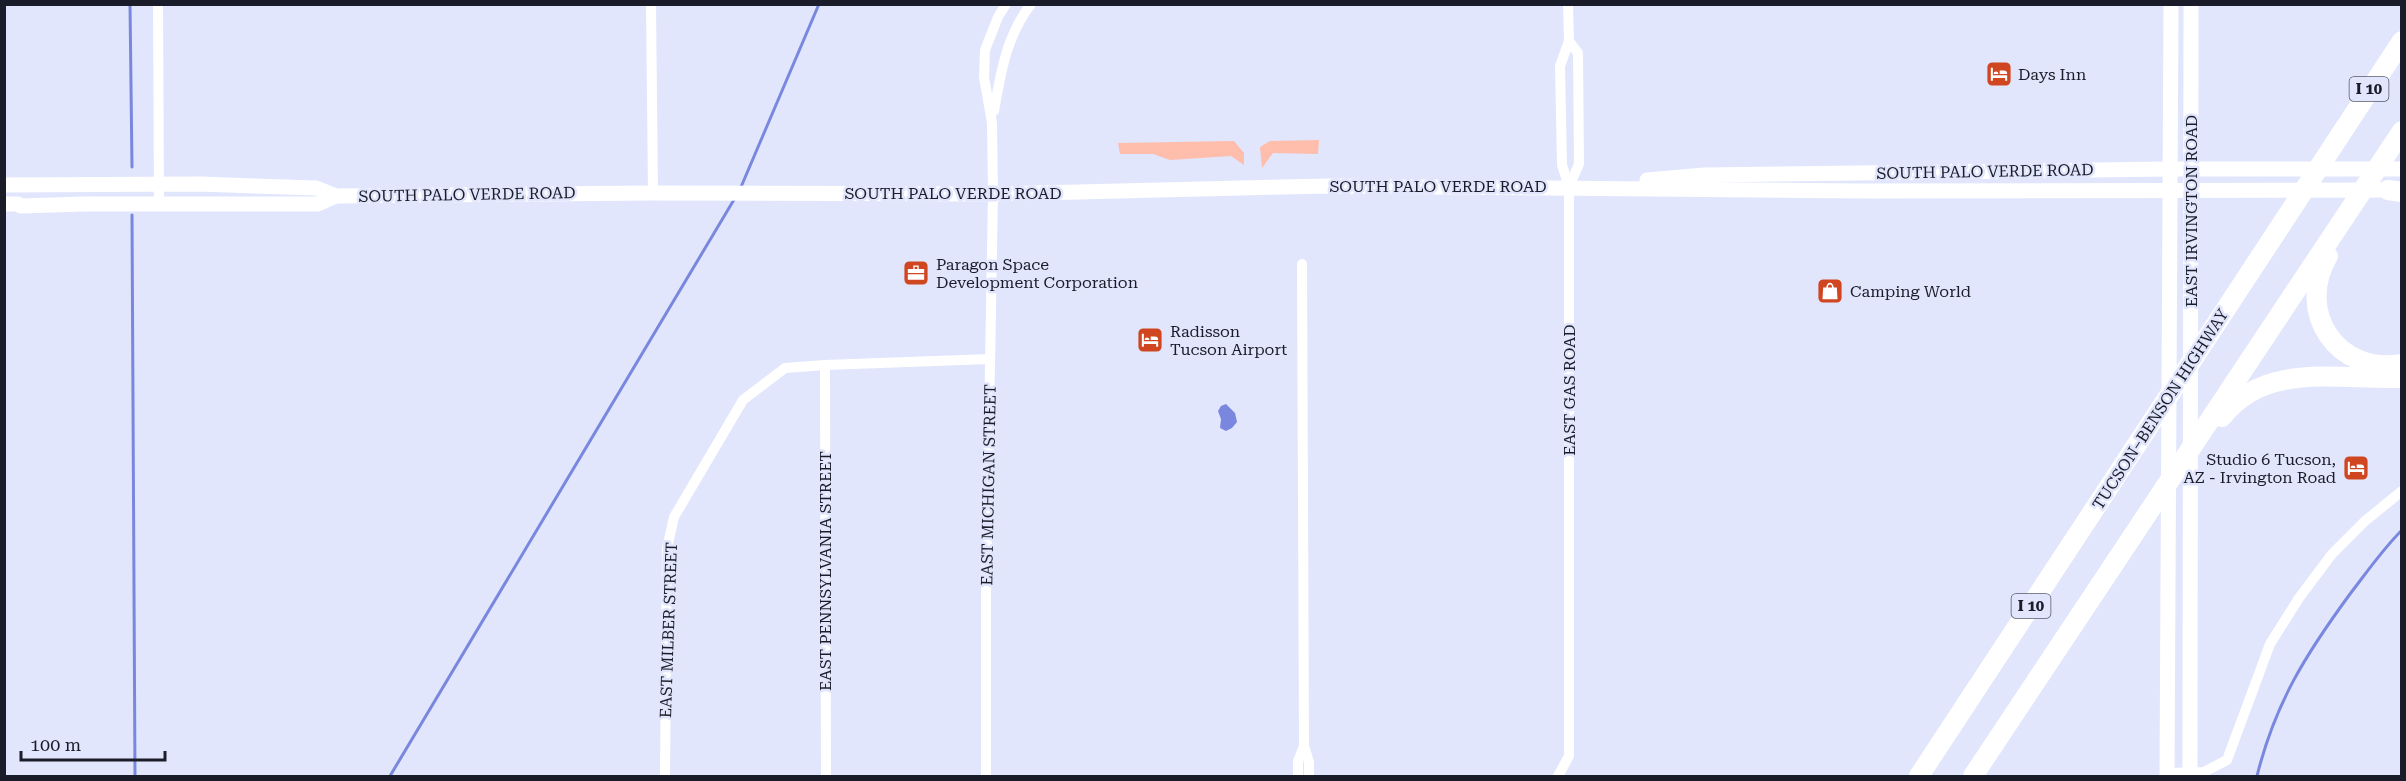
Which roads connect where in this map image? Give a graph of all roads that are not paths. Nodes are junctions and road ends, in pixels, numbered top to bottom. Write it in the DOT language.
graph roads {
  1 [pos="158,4"];
  2 [pos="651,4"];
  3 [pos="1006,4"];
  4 [pos="1030,4"];
  5 [pos="1568,4"];
  6 [pos="2171,4"];
  7 [pos="2191,4"];
  8 [pos="998,17"];
  9 [pos="1015,28"];
  10 [pos="1569,41"];
  11 [pos="2402,41"];
  12 [pos="992,123"];
  13 [pos="2399,136"];
  14 [pos="2170,169"];
  15 [pos="2190,169"];
  16 [pos="2402,169"];
  17 [pos="1854,173"];
  18 [pos="159,184"];
  19 [pos="4,185"];
  20 [pos="1569,187"];
  21 [pos="1755,189"];
  22 [pos="2190,191"];
  23 [pos="2397,191"];
  24 [pos="2170,192"];
  25 [pos="652,193"];
  26 [pos="993,194"];
  27 [pos="336,196"];
  28 [pos="4,204"];
  29 [pos="159,204"];
  30 [pos="2345,221"];
  31 [pos="1302,264"];
  32 [pos="990,359"];
  33 [pos="2402,364"];
  34 [pos="825,365"];
  35 [pos="2402,378"];
  36 [pos="2213,422"];
  37 [pos="2402,491"];
  38 [pos="1304,746"];
  39 [pos="2190,774"];
  40 [pos="2167,775"];
  41 [pos="665,777"];
  42 [pos="826,777"];
  43 [pos="986,777"];
  44 [pos="1298,777"];
  45 [pos="1309,777"];
  46 [pos="1558,777"];
  47 [pos="1919,777"];
  48 [pos="1973,777"];
  1 -- 18 [label="street"];
  2 -- 25 [label="street"];
  3 -- 8 [label="street"];
  4 -- 9 [label="street"];
  5 -- 10 [label="street, EAST GAS ROAD"];
  6 -- 14 [label="main road, EAST IRVINGTON ROAD"];
  7 -- 15 [label="main road, EAST IRVINGTON ROAD"];
  8 -- 9 [label="street"];
  8 -- 12 [label="street"];
  9 -- 12 [label="street"];
  10 -- 20 [label="street, EAST GAS ROAD"];
  10 -- 20 [label="street"];
  11 -- 47 [label="highway, TUCSON–BENSON HIGHWAY / I 10"];
  12 -- 26 [label="street, EAST MICHIGAN STREET"];
  13 -- 30 [label="highway, I 10"];
  14 -- 15 [label="main road, SOUTH PALO VERDE ROAD"];
  14 -- 17 [label="main road, SOUTH PALO VERDE ROAD"];
  14 -- 24 [label="main road, EAST IRVINGTON ROAD"];
  15 -- 16 [label="main road, SOUTH PALO VERDE ROAD"];
  15 -- 22 [label="main road, EAST IRVINGTON ROAD"];
  17 -- 20 [label="main road, SOUTH PALO VERDE ROAD"];
  17 -- 21 [label="main road"];
  18 -- 19 [label="main road, SOUTH PALO VERDE ROAD"];
  18 -- 27 [label="main road, SOUTH PALO VERDE ROAD"];
  18 -- 29 [label="street"];
  20 -- 21 [label="main road, SOUTH PALO VERDE ROAD"];
  20 -- 26 [label="main road, SOUTH PALO VERDE ROAD"];
  20 -- 46 [label="street, EAST GAS ROAD"];
  21 -- 24 [label="main road, SOUTH PALO VERDE ROAD"];
  22 -- 23 [label="main road, SOUTH PALO VERDE ROAD"];
  22 -- 24 [label="main road, SOUTH PALO VERDE ROAD"];
  22 -- 39 [label="main road, EAST IRVINGTON ROAD"];
  24 -- 40 [label="main road, EAST IRVINGTON ROAD"];
  25 -- 26 [label="main road, SOUTH PALO VERDE ROAD"];
  25 -- 27 [label="main road, SOUTH PALO VERDE ROAD"];
  26 -- 32 [label="street, EAST MICHIGAN STREET"];
  27 -- 29 [label="main road, SOUTH PALO VERDE ROAD"];
  28 -- 29 [label="main road, SOUTH PALO VERDE ROAD"];
  30 -- 33 [label="highway"];
  30 -- 36 [label="highway, I 10"];
  31 -- 38 [label="street"];
  32 -- 34 [label="street, EAST MILBER STREET"];
  32 -- 43 [label="street, EAST MICHIGAN STREET"];
  34 -- 41 [label="street, EAST MILBER STREET"];
  34 -- 42 [label="street, EAST PENNSYLVANIA STREET"];
  35 -- 36 [label="highway"];
  36 -- 48 [label="highway, I 10"];
  37 -- 39 [label="street"];
  38 -- 44 [label="street"];
  38 -- 45 [label="street"];
  39 -- 40 [label="street"];
}
